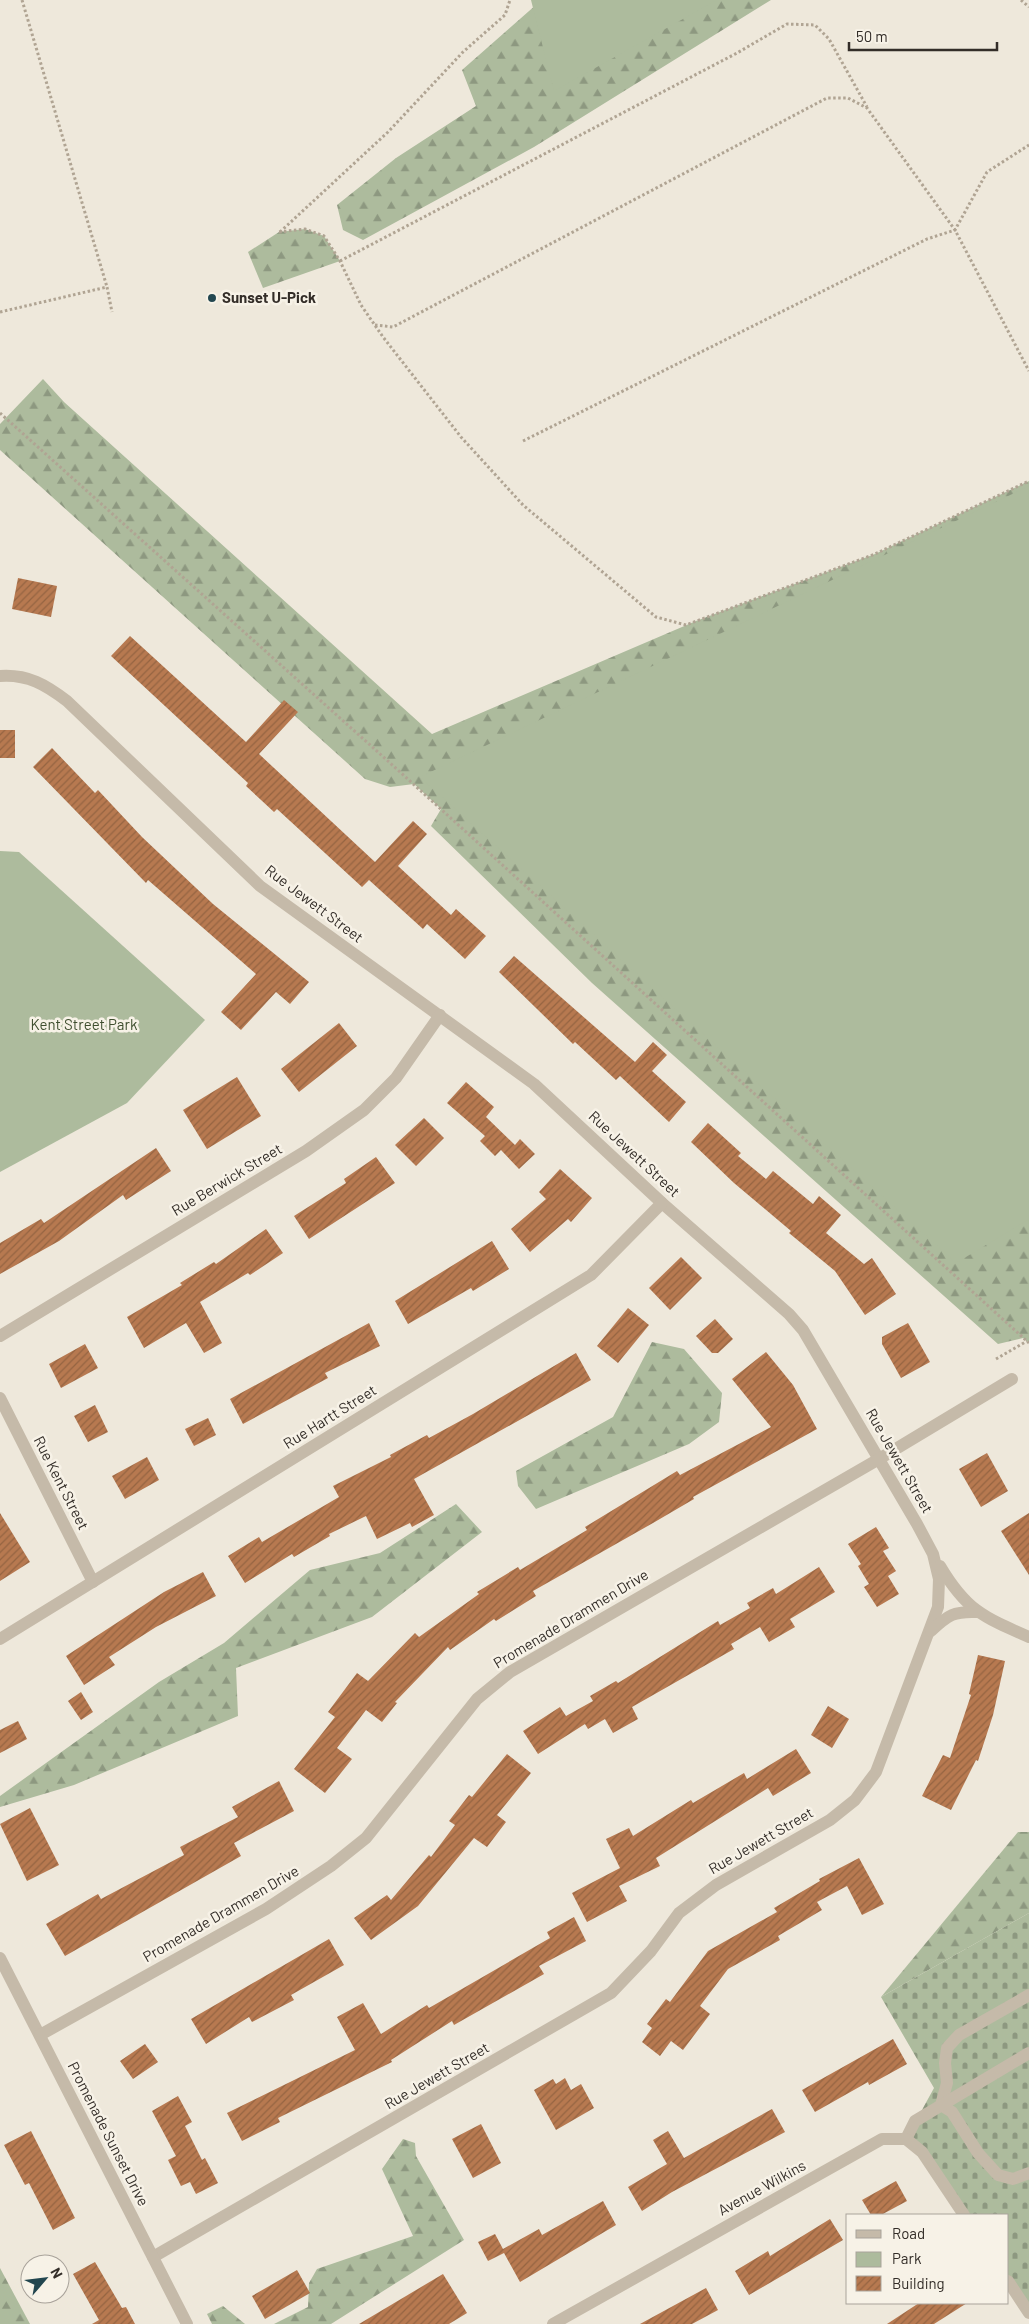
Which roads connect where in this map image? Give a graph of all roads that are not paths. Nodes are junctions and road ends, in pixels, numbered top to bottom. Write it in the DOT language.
graph roads {
  1 [pos="0,676"];
  2 [pos="440,1015"];
  3 [pos="662,1203"];
  4 [pos="0,1336"];
  5 [pos="1012,1379"];
  6 [pos="0,1398"];
  7 [pos="879,1459"];
  8 [pos="933,1554"];
  9 [pos="93,1582"];
  10 [pos="977,1612"];
  11 [pos="930,1632"];
  12 [pos="1029,1637"];
  13 [pos="0,1639"];
  14 [pos="0,1958"];
  15 [pos="1029,1995"];
  16 [pos="40,2035"];
  17 [pos="1029,2053"];
  18 [pos="941,2105"];
  19 [pos="906,2139"];
  20 [pos="1029,2174"];
  21 [pos="963,2214"];
  22 [pos="153,2257"];
  23 [pos="1009,2283"];
  24 [pos="1029,2313"];
  25 [pos="187,2324"];
  26 [pos="553,2324"];
  1 -- 2 [label="street, Rue Jewett Street"];
  2 -- 3 [label="street, Rue Jewett Street"];
  2 -- 4 [label="street, Rue Berwick Street"];
  3 -- 7 [label="street, Rue Jewett Street"];
  3 -- 9 [label="street, Rue Hartt Street"];
  5 -- 7 [label="street, Promenade Drammen Drive"];
  6 -- 9 [label="street, Rue Kent Street"];
  7 -- 8 [label="street, Rue Jewett Street"];
  7 -- 16 [label="street, Promenade Drammen Drive"];
  8 -- 10 [label="street"];
  8 -- 11 [label="street, Rue Jewett Street"];
  9 -- 13 [label="street, Rue Hartt Street"];
  10 -- 11 [label="street"];
  10 -- 12 [label="street"];
  11 -- 22 [label="street, Rue Jewett Street"];
  14 -- 16 [label="street, Promenade Sunset Drive"];
  15 -- 18 [label="street"];
  16 -- 22 [label="street, Promenade Sunset Drive"];
  17 -- 18 [label="street"];
  18 -- 19 [label="street"];
  18 -- 20 [label="street"];
  19 -- 21 [label="street"];
  19 -- 26 [label="street, Avenue Wilkins"];
  22 -- 25 [label="street, Promenade Sunset Drive"];
  23 -- 24 [label="street"];
}
